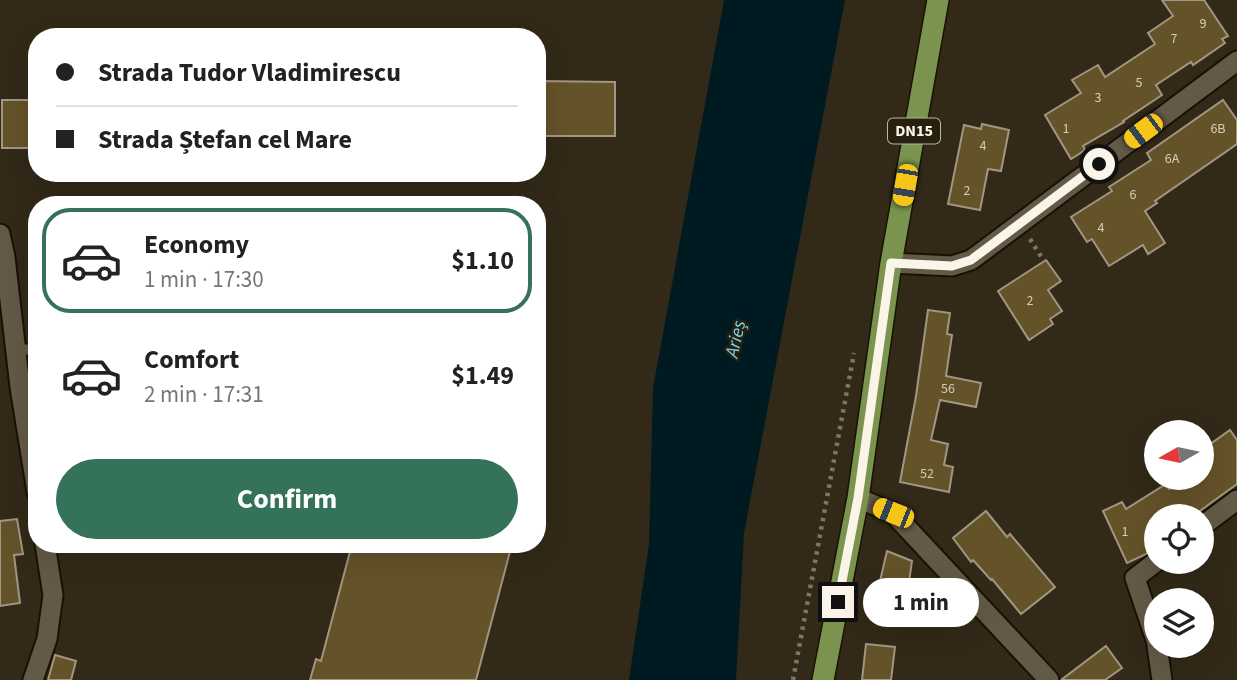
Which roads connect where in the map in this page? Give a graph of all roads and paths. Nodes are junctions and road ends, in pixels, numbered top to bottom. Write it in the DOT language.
graph roads {
  1 [pos="938,0"];
  2 [pos="1235,67"];
  3 [pos="0,234"];
  4 [pos="891,263"];
  5 [pos="15,349"];
  6 [pos="28,350"];
  7 [pos="28,434"];
  8 [pos="858,498"];
  9 [pos="1237,500"];
  10 [pos="1214,517"];
  11 [pos="46,553"];
  12 [pos="1144,571"];
  13 [pos="1144,606"];
  14 [pos="1159,658"];
  15 [pos="33,680"];
  16 [pos="823,680"];
  17 [pos="1049,680"];
  18 [pos="1162,680"];
  1 -- 4 [label="main road, DN15"];
  2 -- 4 [label="street"];
  3 -- 5 [label="street"];
  4 -- 8 [label="main road, DN15"];
  5 -- 6 [label="lane"];
  5 -- 7 [label="street"];
  8 -- 16 [label="main road, DN15"];
  8 -- 17 [label="street"];
  9 -- 10 [label="street"];
  11 -- 15 [label="street"];
  12 -- 13 [label="street"];
  14 -- 18 [label="street"];
}
